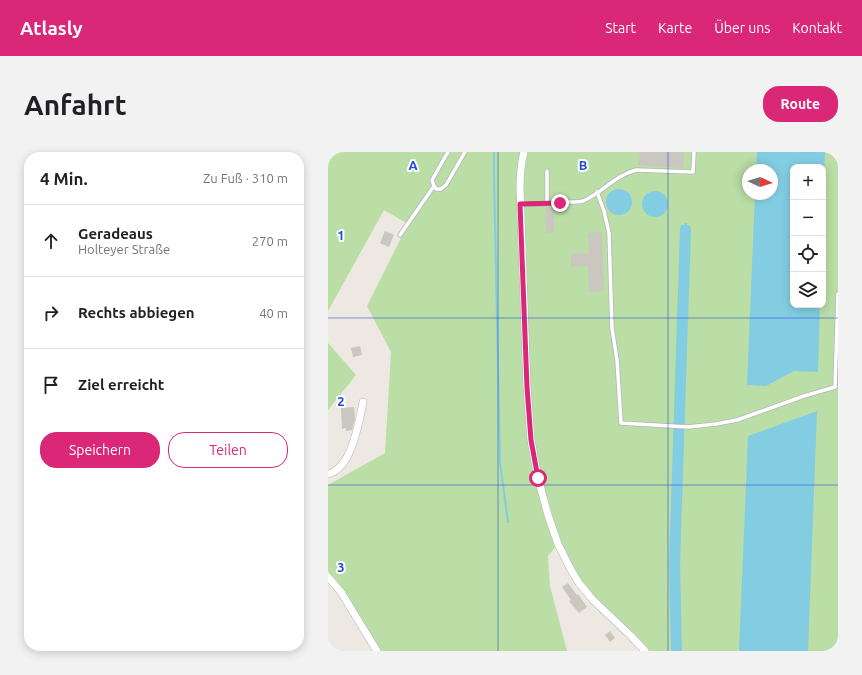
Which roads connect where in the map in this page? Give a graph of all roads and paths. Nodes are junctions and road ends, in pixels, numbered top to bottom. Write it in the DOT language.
graph roads {
  1 [pos="446,152"];
  2 [pos="466,152"];
  3 [pos="524,152"];
  4 [pos="694,152"];
  5 [pos="546,171"];
  6 [pos="434,186"];
  7 [pos="597,192"];
  8 [pos="520,204"];
  9 [pos="547,204"];
  10 [pos="400,235"];
  11 [pos="838,294"];
  12 [pos="836,387"];
  13 [pos="363,402"];
  14 [pos="328,474"];
  15 [pos="328,577"];
  16 [pos="376,651"];
  17 [pos="645,651"];
  1 -- 6 [label="lane"];
  2 -- 6 [label="lane"];
  3 -- 8 [label="street"];
  4 -- 7 [label="lane"];
  5 -- 9 [label="lane"];
  6 -- 10 [label="lane"];
  7 -- 9 [label="lane"];
  7 -- 12 [label="lane"];
  8 -- 9 [label="lane"];
  8 -- 17 [label="street"];
  11 -- 12 [label="lane"];
  13 -- 14 [label="street"];
  15 -- 16 [label="street"];
}
